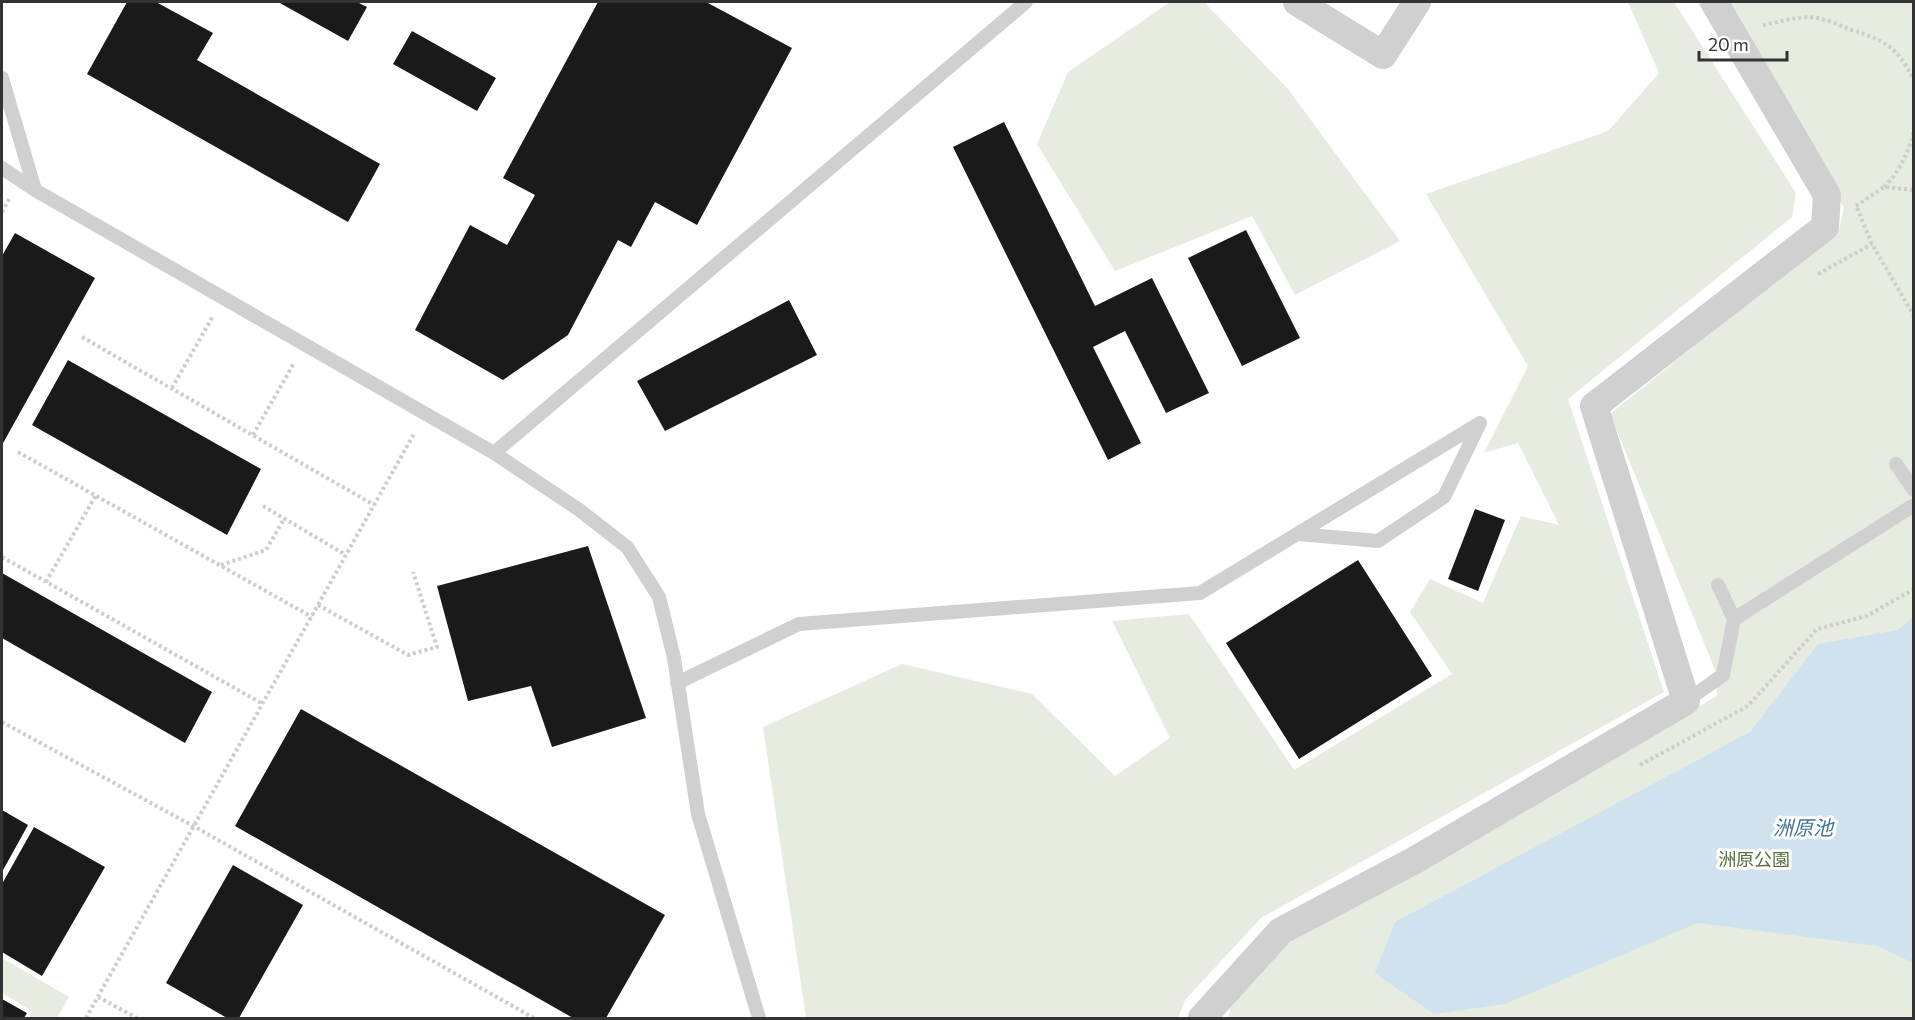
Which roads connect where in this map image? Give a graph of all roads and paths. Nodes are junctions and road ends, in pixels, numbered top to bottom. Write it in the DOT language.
graph roads {
  1 [pos="1026,2"];
  2 [pos="1297,2"];
  3 [pos="1417,2"];
  4 [pos="1714,2"];
  5 [pos="1763,26"];
  6 [pos="2,78"];
  7 [pos="1914,81"];
  8 [pos="1914,131"];
  9 [pos="2,168"];
  10 [pos="1884,187"];
  11 [pos="35,190"];
  12 [pos="1914,190"];
  13 [pos="1856,206"];
  14 [pos="1872,244"];
  15 [pos="1818,274"];
  16 [pos="224,297"];
  17 [pos="82,337"];
  18 [pos="305,343"];
  19 [pos="172,388"];
  20 [pos="426,413"];
  21 [pos="253,435"];
  22 [pos="18,452"];
  23 [pos="494,453"];
  24 [pos="1896,464"];
  25 [pos="1914,490"];
  26 [pos="96,495"];
  27 [pos="374,505"];
  28 [pos="262,506"];
  29 [pos="1914,506"];
  30 [pos="285,519"];
  31 [pos="1298,534"];
  32 [pos="346,555"];
  33 [pos="2,557"];
  34 [pos="220,565"];
  35 [pos="412,572"];
  36 [pos="46,582"];
  37 [pos="1718,585"];
  38 [pos="318,605"];
  39 [pos="312,617"];
  40 [pos="1734,619"];
  41 [pos="677,682"];
  42 [pos="1686,701"];
  43 [pos="263,704"];
  44 [pos="2,722"];
  45 [pos="195,827"];
  46 [pos="98,997"];
  47 [pos="86,1018"];
  48 [pos="137,1018"];
  49 [pos="534,1018"];
  50 [pos="759,1018"];
  51 [pos="1202,1018"];
  1 -- 23 [label="lane"];
  2 -- 3 [label="street"];
  4 -- 42 [label="street"];
  5 -- 7 [label="path"];
  6 -- 11 [label="lane"];
  8 -- 10 [label="path"];
  9 -- 11 [label="lane"];
  10 -- 12 [label="path"];
  10 -- 13 [label="path"];
  11 -- 16 [label="lane"];
  14 -- 15 [label="path"];
  16 -- 18 [label="lane"];
  16 -- 19 [label="path"];
  17 -- 19 [label="path"];
  18 -- 20 [label="lane"];
  18 -- 21 [label="path"];
  19 -- 21 [label="path"];
  20 -- 23 [label="lane"];
  20 -- 27 [label="path"];
  21 -- 27 [label="path"];
  22 -- 26 [label="path"];
  23 -- 41 [label="lane"];
  24 -- 25 [label="lane"];
  26 -- 34 [label="path"];
  26 -- 36 [label="path"];
  27 -- 32 [label="path"];
  28 -- 30 [label="path"];
  29 -- 40 [label="lane"];
  30 -- 32 [label="path"];
  30 -- 34 [label="path"];
  31 -- 31 [label="lane"];
  31 -- 41 [label="lane"];
  32 -- 38 [label="path"];
  33 -- 36 [label="path"];
  34 -- 39 [label="path"];
  35 -- 38 [label="path"];
  36 -- 43 [label="path"];
  37 -- 40 [label="lane"];
  38 -- 39 [label="path"];
  39 -- 43 [label="path"];
  40 -- 42 [label="lane"];
  41 -- 50 [label="lane"];
  42 -- 51 [label="street"];
  43 -- 45 [label="path"];
  44 -- 45 [label="path"];
  45 -- 46 [label="path"];
  45 -- 49 [label="path"];
  46 -- 47 [label="path"];
  46 -- 48 [label="path"];
}
